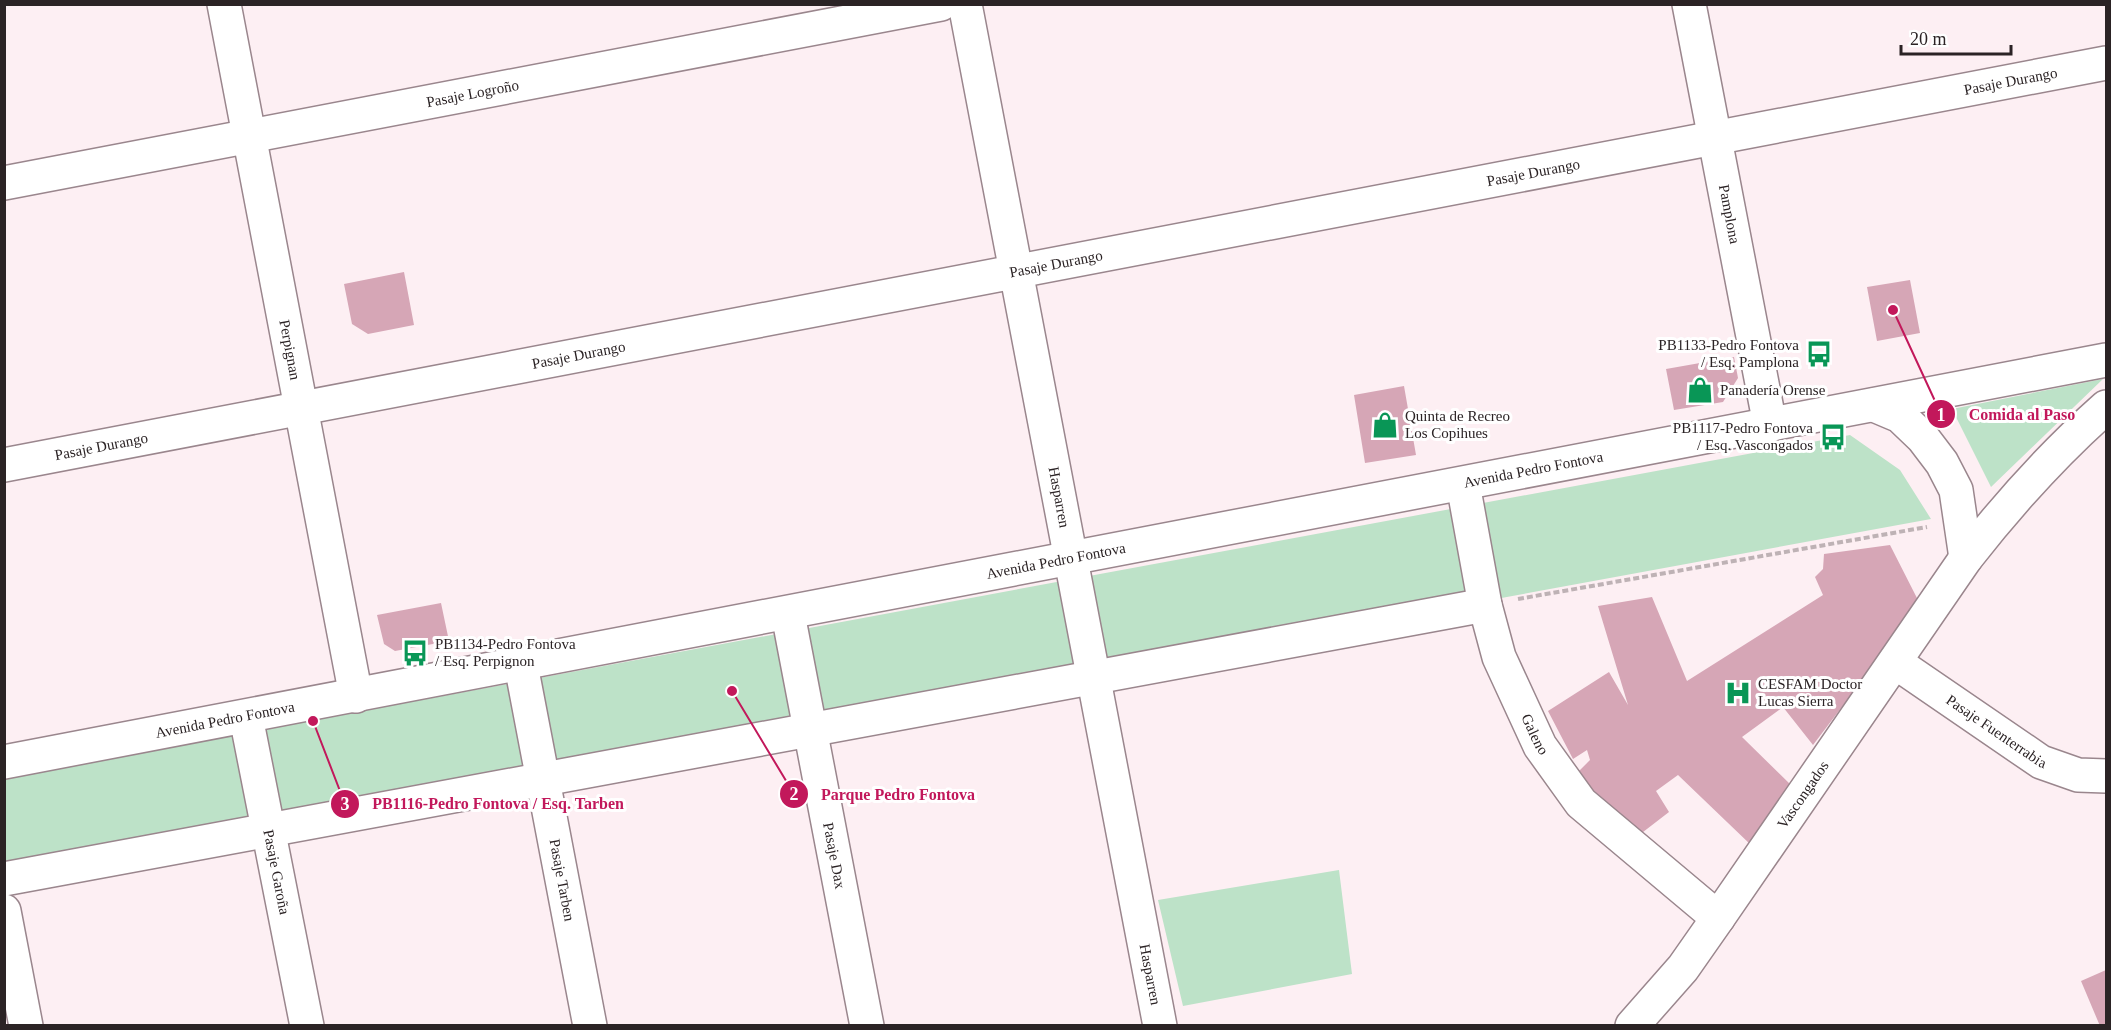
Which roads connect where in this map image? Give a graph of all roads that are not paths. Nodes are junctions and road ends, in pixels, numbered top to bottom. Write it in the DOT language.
graph roads {
  1 [pos="224,4"];
  2 [pos="941,4"];
  3 [pos="966,4"];
  4 [pos="1689,4"];
  5 [pos="2106,63"];
  6 [pos="249,136"];
  7 [pos="1714,138"];
  8 [pos="4,183"];
  9 [pos="1016,272"];
  10 [pos="2106,360"];
  11 [pos="1874,405"];
  12 [pos="2106,407"];
  13 [pos="301,409"];
  14 [pos="1770,425"];
  15 [pos="4,465"];
  16 [pos="1463,484"];
  17 [pos="1966,558"];
  18 [pos="1071,559"];
  19 [pos="1485,605"];
  20 [pos="788,614"];
  21 [pos="1895,662"];
  22 [pos="521,665"];
  23 [pos="1094,677"];
  24 [pos="357,696"];
  25 [pos="246,717"];
  26 [pos="810,730"];
  27 [pos="4,762"];
  28 [pos="2106,776"];
  29 [pos="543,779"];
  30 [pos="269,830"];
  31 [pos="4,879"];
  32 [pos="4,911"];
  33 [pos="1718,918"];
  34 [pos="26,1026"];
  35 [pos="307,1026"];
  36 [pos="590,1026"];
  37 [pos="867,1026"];
  38 [pos="1160,1026"];
  39 [pos="1632,1026"];
  1 -- 6 [label="street, Perpignan"];
  2 -- 6 [label="street, Pasaje Logroño"];
  3 -- 9 [label="street, Hasparren"];
  4 -- 7 [label="street, Pamplona"];
  5 -- 7 [label="street, Pasaje Durango"];
  6 -- 8 [label="street, Pasaje Logroño"];
  6 -- 13 [label="street, Perpignan"];
  7 -- 9 [label="street, Pasaje Durango"];
  7 -- 14 [label="street, Pamplona"];
  9 -- 13 [label="street, Pasaje Durango"];
  9 -- 18 [label="street, Hasparren"];
  10 -- 11 [label="street, Avenida Pedro Fontova"];
  11 -- 14 [label="street, Avenida Pedro Fontova"];
  11 -- 17 [label="street"];
  12 -- 17 [label="street, Vascongados"];
  13 -- 15 [label="street, Pasaje Durango"];
  13 -- 24 [label="street, Perpignan"];
  14 -- 16 [label="street, Avenida Pedro Fontova"];
  16 -- 18 [label="street, Avenida Pedro Fontova"];
  16 -- 19 [label="street, Galeno"];
  17 -- 21 [label="street, Vascongados"];
  18 -- 20 [label="street, Avenida Pedro Fontova"];
  18 -- 23 [label="street, Hasparren"];
  19 -- 23 [label="street"];
  19 -- 33 [label="street, Galeno"];
  20 -- 22 [label="street, Avenida Pedro Fontova"];
  20 -- 26 [label="street, Pasaje Dax"];
  21 -- 28 [label="street, Pasaje Fuenterrabia"];
  21 -- 33 [label="street, Vascongados"];
  22 -- 24 [label="street, Avenida Pedro Fontova"];
  22 -- 29 [label="street, Pasaje Tarben"];
  23 -- 26 [label="street"];
  23 -- 38 [label="street, Hasparren"];
  24 -- 25 [label="street, Avenida Pedro Fontova"];
  25 -- 27 [label="street, Avenida Pedro Fontova"];
  25 -- 30 [label="street, Pasaje Garoña"];
  26 -- 29 [label="street"];
  26 -- 37 [label="street, Pasaje Dax"];
  29 -- 30 [label="street"];
  29 -- 36 [label="street, Pasaje Tarben"];
  30 -- 31 [label="street"];
  30 -- 35 [label="street, Pasaje Garoña"];
  32 -- 34 [label="street"];
  33 -- 39 [label="street, Vascongados"];
}
